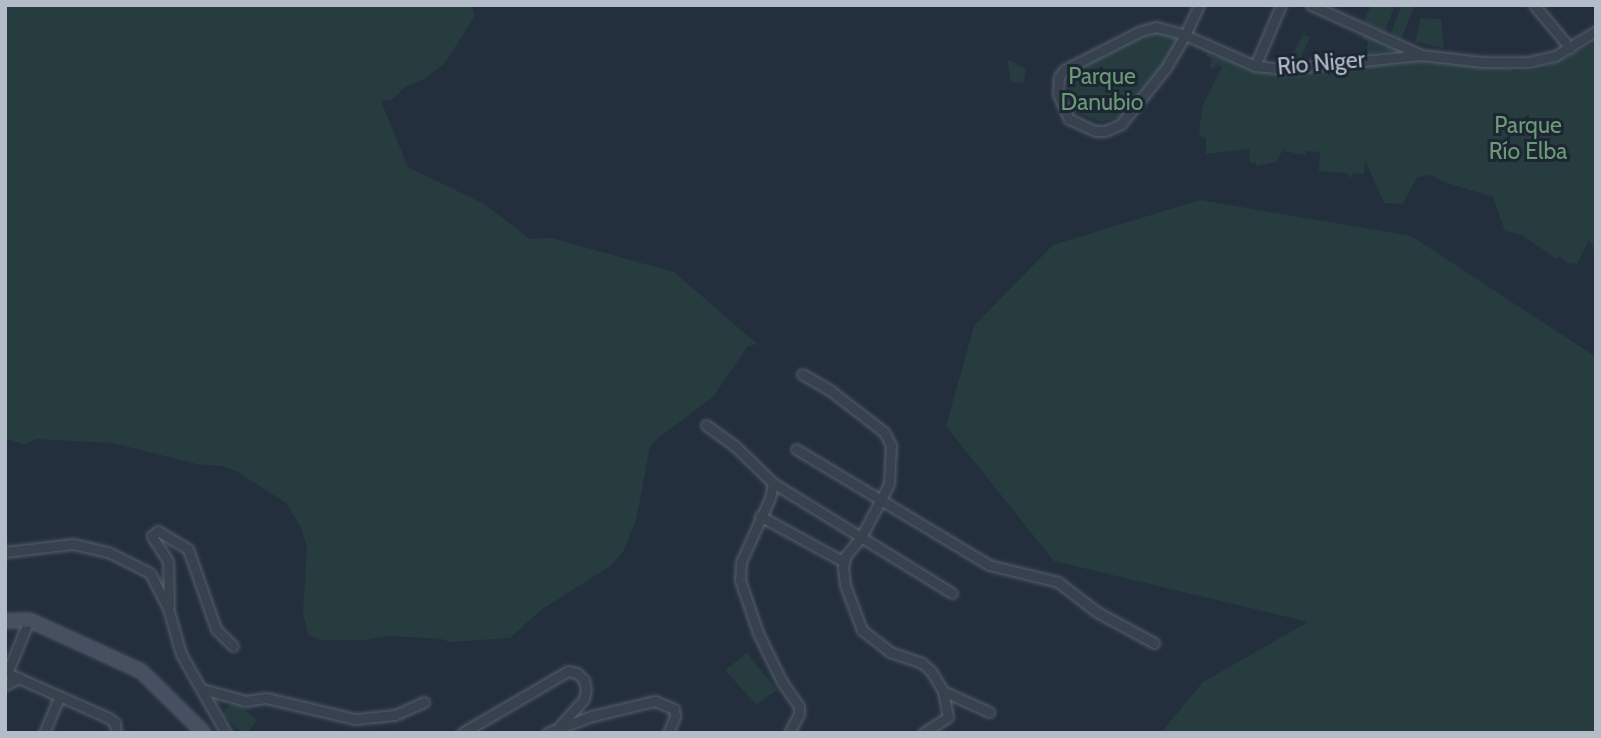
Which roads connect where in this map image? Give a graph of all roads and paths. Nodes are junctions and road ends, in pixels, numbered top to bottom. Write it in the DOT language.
graph roads {
  1 [pos="1199,5"];
  2 [pos="1282,5"];
  3 [pos="1311,5"];
  4 [pos="1534,5"];
  5 [pos="1596,31"];
  6 [pos="1185,35"];
  7 [pos="1570,48"];
  8 [pos="1421,55"];
  9 [pos="1255,66"];
  10 [pos="802,374"];
  11 [pos="706,425"];
  12 [pos="796,450"];
  13 [pos="773,483"];
  14 [pos="882,499"];
  15 [pos="761,516"];
  16 [pos="861,537"];
  17 [pos="5,552"];
  18 [pos="844,562"];
  19 [pos="953,593"];
  20 [pos="169,608"];
  21 [pos="29,620"];
  22 [pos="5,621"];
  23 [pos="1154,643"];
  24 [pos="233,646"];
  25 [pos="19,678"];
  26 [pos="5,685"];
  27 [pos="202,690"];
  28 [pos="943,691"];
  29 [pos="59,698"];
  30 [pos="424,702"];
  31 [pos="989,712"];
  32 [pos="560,726"];
  33 [pos="44,733"];
  34 [pos="116,733"];
  35 [pos="204,733"];
  36 [pos="226,733"];
  37 [pos="462,733"];
  38 [pos="547,733"];
  39 [pos="668,733"];
  40 [pos="789,733"];
  41 [pos="923,733"];
  1 -- 6 [label="street"];
  2 -- 9 [label="street"];
  3 -- 8 [label="street"];
  4 -- 7 [label="street"];
  5 -- 7 [label="street"];
  6 -- 6 [label="street, Rio Niger"];
  6 -- 9 [label="street, Rio Niger"];
  7 -- 8 [label="street"];
  8 -- 9 [label="street, Rio Niger"];
  10 -- 14 [label="street"];
  11 -- 13 [label="street"];
  12 -- 14 [label="street"];
  13 -- 15 [label="street"];
  13 -- 16 [label="street"];
  14 -- 16 [label="street"];
  14 -- 23 [label="street"];
  15 -- 18 [label="street"];
  15 -- 40 [label="street"];
  16 -- 18 [label="street"];
  16 -- 19 [label="street"];
  17 -- 20 [label="street"];
  18 -- 28 [label="street"];
  20 -- 24 [label="street"];
  20 -- 27 [label="street"];
  21 -- 22 [label="street"];
  21 -- 25 [label="street"];
  21 -- 35 [label="street"];
  25 -- 26 [label="street"];
  25 -- 29 [label="street"];
  27 -- 30 [label="street"];
  27 -- 36 [label="street"];
  28 -- 31 [label="street"];
  28 -- 41 [label="street"];
  29 -- 33 [label="street"];
  29 -- 34 [label="street"];
  32 -- 37 [label="street"];
  32 -- 38 [label="street"];
  32 -- 39 [label="street"];
}
